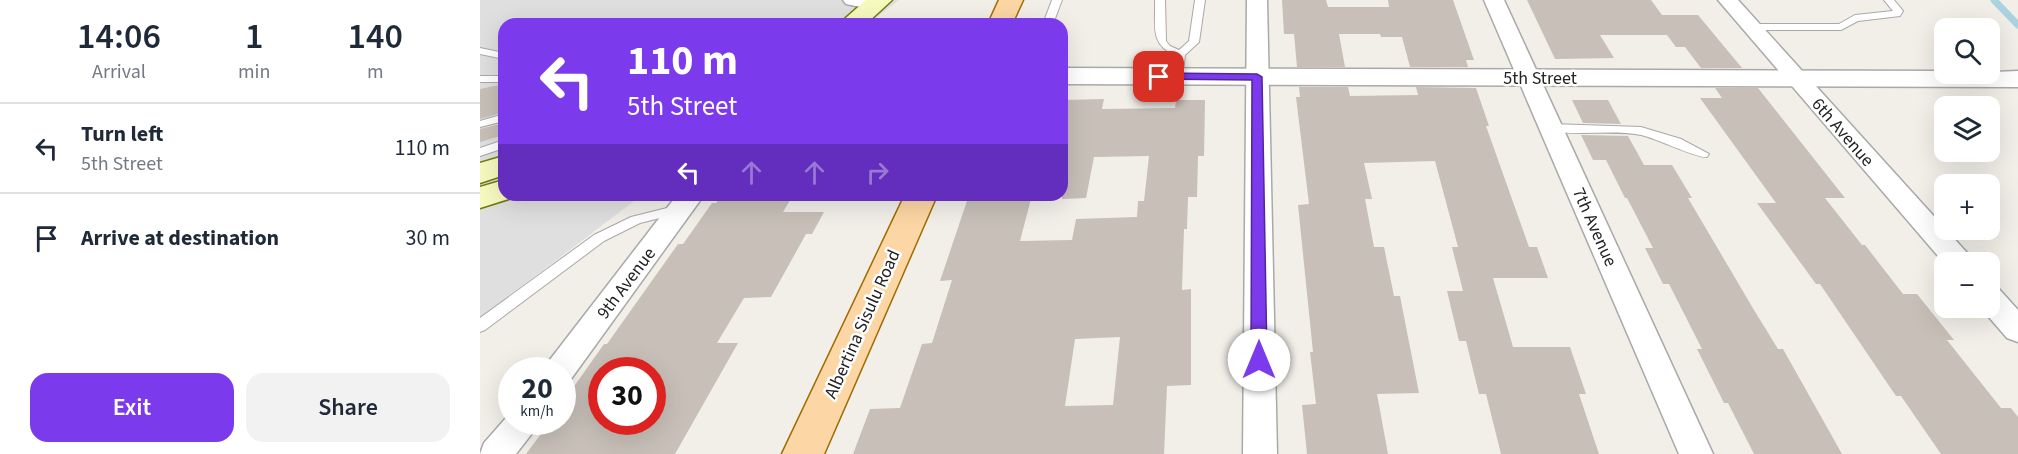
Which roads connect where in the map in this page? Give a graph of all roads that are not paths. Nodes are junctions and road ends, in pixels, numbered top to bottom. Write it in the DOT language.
graph roads {
  1 [pos="1011,0"];
  2 [pos="1057,0"];
  3 [pos="1160,0"];
  4 [pos="1200,0"];
  5 [pos="1257,0"];
  6 [pos="1494,0"];
  7 [pos="1728,0"];
  8 [pos="1889,0"];
  9 [pos="1003,18"];
  10 [pos="1050,18"];
  11 [pos="1751,27"];
  12 [pos="480,51"];
  13 [pos="498,55"];
  14 [pos="1179,65"];
  15 [pos="1068,75"];
  16 [pos="1257,77"];
  17 [pos="1528,77"];
  18 [pos="1796,78"];
  19 [pos="480,79"];
  20 [pos="498,79"];
  21 [pos="2018,79"];
  22 [pos="498,119"];
  23 [pos="482,124"];
  24 [pos="1551,128"];
  25 [pos="498,146"];
  26 [pos="480,152"];
  27 [pos="1703,154"];
  28 [pos="498,167"];
  29 [pos="480,173"];
  30 [pos="498,192"];
  31 [pos="480,198"];
  32 [pos="918,201"];
  33 [pos="686,202"];
  34 [pos="1950,252"];
  35 [pos="2000,310"];
  36 [pos="480,326"];
  37 [pos="2018,330"];
  38 [pos="570,357"];
  39 [pos="511,435"];
  40 [pos="496,454"];
  41 [pos="803,454"];
  42 [pos="1260,454"];
  43 [pos="1696,454"];
  1 -- 9 [label="main road"];
  2 -- 10 [label="lane"];
  3 -- 14 [label="lane"];
  4 -- 14 [label="lane"];
  5 -- 16 [label="street"];
  6 -- 17 [label="street, 7th Avenue"];
  7 -- 11 [label="street, 6th Avenue"];
  8 -- 11 [label="lane"];
  11 -- 18 [label="street, 6th Avenue"];
  12 -- 13 [label="lane"];
  14 -- 15 [label="street, 5th Street"];
  14 -- 16 [label="street, 5th Street"];
  16 -- 17 [label="street, 5th Street"];
  16 -- 42 [label="street"];
  17 -- 18 [label="street, 5th Street"];
  17 -- 24 [label="street, 7th Avenue"];
  18 -- 21 [label="street, 5th Street"];
  18 -- 34 [label="street, 6th Avenue"];
  19 -- 20 [label="lane"];
  22 -- 23 [label="lane"];
  24 -- 27 [label="lane"];
  24 -- 43 [label="street, 7th Avenue"];
  25 -- 26 [label="lane"];
  28 -- 29 [label="main road"];
  30 -- 31 [label="main road"];
  32 -- 41 [label="main road, Albertina Sisulu Road"];
  33 -- 36 [label="lane"];
  33 -- 38 [label="street, 9th Avenue"];
  35 -- 37 [label="street"];
  39 -- 40 [label="street"];
}
